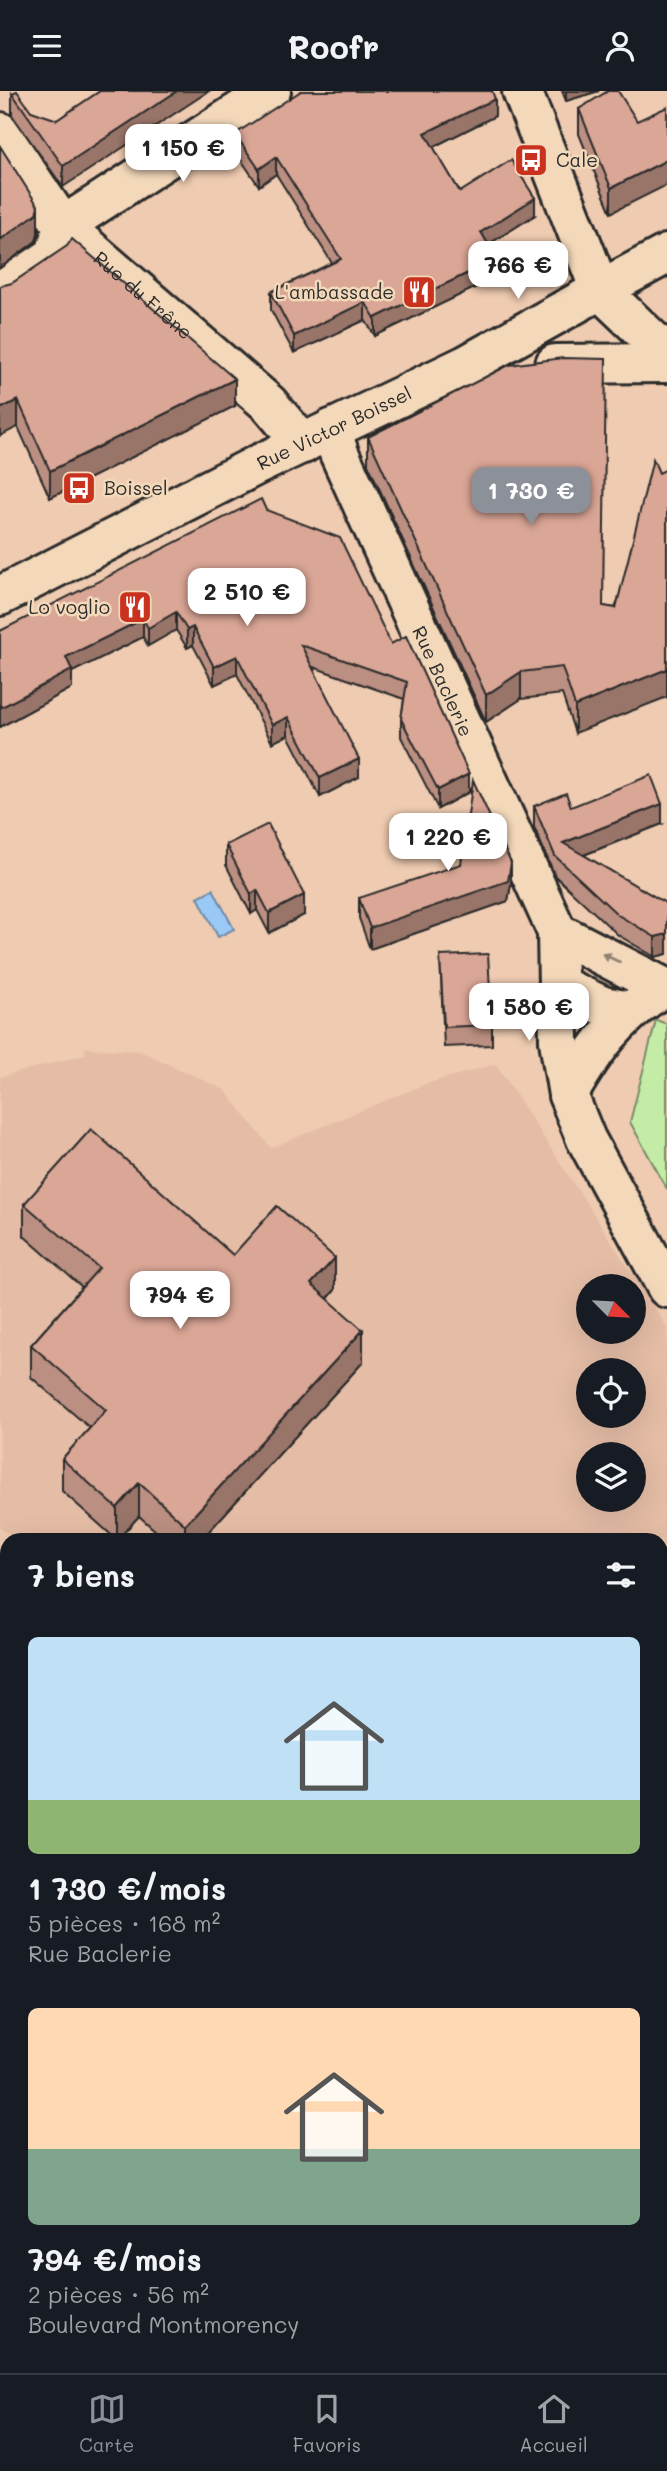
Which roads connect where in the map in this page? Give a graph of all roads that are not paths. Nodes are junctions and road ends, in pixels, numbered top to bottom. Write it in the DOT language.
graph roads {
  1 [pos="271,91"];
  2 [pos="522,91"];
  3 [pos="0,132"];
  4 [pos="63,226"];
  5 [pos="667,254"];
  6 [pos="600,290"];
  7 [pos="0,292"];
  8 [pos="667,354"];
  9 [pos="667,363"];
  10 [pos="466,365"];
  11 [pos="317,436"];
  12 [pos="0,596"];
  13 [pos="557,933"];
  14 [pos="558,985"];
  15 [pos="665,988"];
  16 [pos="628,1011"];
  17 [pos="568,1095"];
  18 [pos="667,1288"];
  1 -- 4 [label="street"];
  2 -- 6 [label="street"];
  3 -- 4 [label="street, Rue du Frêne"];
  4 -- 7 [label="street"];
  4 -- 11 [label="street, Rue du Frêne"];
  5 -- 6 [label="street, Rue Victor Boissel"];
  6 -- 8 [label="street"];
  6 -- 10 [label="street, Rue Victor Boissel"];
  9 -- 10 [label="street"];
  10 -- 11 [label="street, Rue Victor Boissel"];
  11 -- 12 [label="street, Rue Victor Boissel"];
  11 -- 13 [label="street, Rue Baclerie"];
  13 -- 14 [label="street, Rue Baclerie"];
  15 -- 13 [label="street, one-way"];
  14 -- 16 [label="street"];
  14 -- 17 [label="street, Rue Baclerie"];
  15 -- 16 [label="street"];
  16 -- 17 [label="street"];
  17 -- 18 [label="street, Rue Baclerie"];
}
